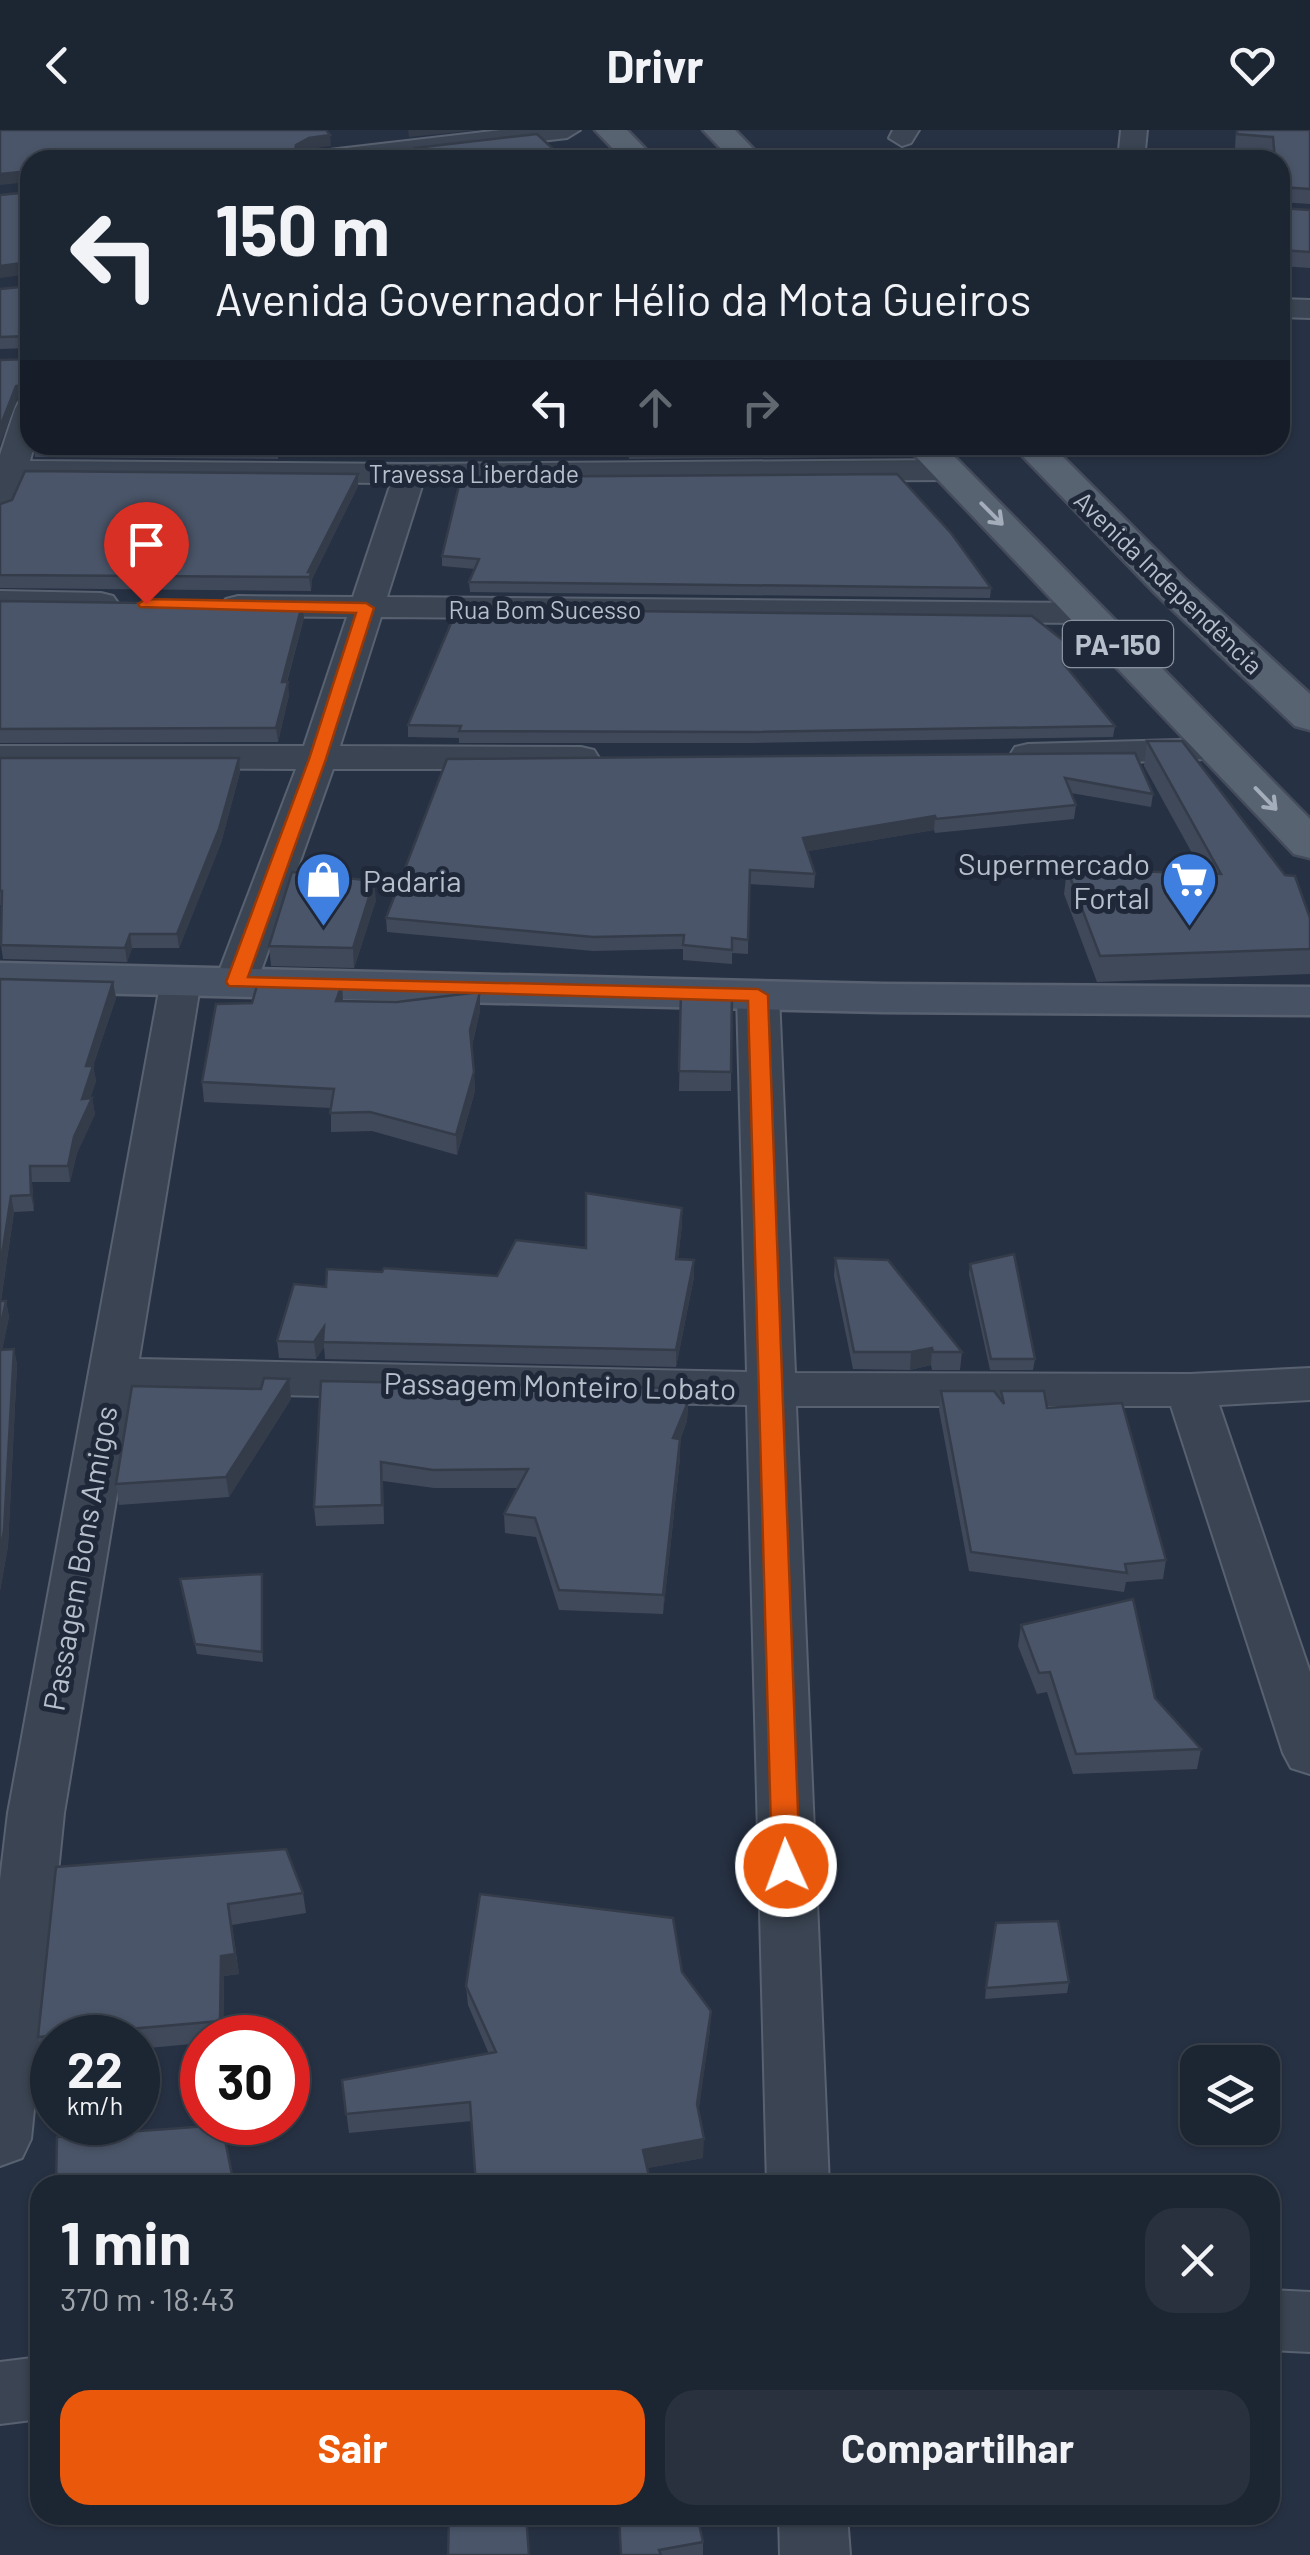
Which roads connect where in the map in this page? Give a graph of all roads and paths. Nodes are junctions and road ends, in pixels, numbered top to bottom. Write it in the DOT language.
graph roads {
  1 [pos="567,130"];
  2 [pos="610,130"];
  3 [pos="718,130"];
  4 [pos="397,150"];
  5 [pos="630,150"];
  6 [pos="739,150"];
  7 [pos="20,436"];
  8 [pos="1040,455"];
  9 [pos="936,458"];
  10 [pos="7,470"];
  11 [pos="410,474"];
  12 [pos="0,506"];
  13 [pos="0,601"];
  14 [pos="135,604"];
  15 [pos="212,605"];
  16 [pos="366,608"];
  17 [pos="1089,613"];
  18 [pos="1310,717"];
  19 [pos="1218,750"];
  20 [pos="998,756"];
  21 [pos="0,757"];
  22 [pos="615,758"];
  23 [pos="318,759"];
  24 [pos="1310,845"];
  25 [pos="0,977"];
  26 [pos="181,980"];
  27 [pos="236,982"];
  28 [pos="758,995"];
  29 [pos="1307,1000"];
  30 [pos="110,1375"];
  31 [pos="1310,1384"];
  32 [pos="768,1389"];
  33 [pos="1190,1390"];
  34 [pos="1310,1754"];
  35 [pos="0,2139"];
  36 [pos="798,2175"];
  37 [pos="1280,2320"];
  38 [pos="1310,2322"];
  39 [pos="30,2389"];
  40 [pos="0,2392"];
  41 [pos="814,2525"];
  42 [pos="815,2555"];
  1 -- 4 [label="street"];
  2 -- 5 [label="main road"];
  3 -- 6 [label="main road"];
  7 -- 10 [label="street"];
  8 -- 18 [label="main road, Avenida Independência / PA-150"];
  9 -- 11 [label="street, Travessa Liberdade"];
  9 -- 17 [label="main road, PA-150, one-way"];
  10 -- 11 [label="street, Travessa Liberdade"];
  10 -- 12 [label="street"];
  11 -- 16 [label="street"];
  13 -- 14 [label="street"];
  15 -- 16 [label="street, Rua Bom Sucesso"];
  16 -- 17 [label="street, Rua Bom Sucesso"];
  16 -- 23 [label="street"];
  17 -- 19 [label="main road, PA-150"];
  19 -- 20 [label="street"];
  19 -- 24 [label="main road, PA-150, one-way"];
  21 -- 23 [label="street"];
  22 -- 23 [label="street"];
  23 -- 27 [label="street"];
  25 -- 26 [label="main road"];
  26 -- 27 [label="main road"];
  26 -- 30 [label="street, Passagem Bons Amigos"];
  27 -- 28 [label="main road"];
  28 -- 29 [label="main road"];
  28 -- 32 [label="street"];
  30 -- 32 [label="street, Passagem Monteiro Lobato"];
  30 -- 35 [label="street, Passagem Bons Amigos"];
  31 -- 33 [label="street, Passagem Monteiro Lobato"];
  32 -- 33 [label="street, Passagem Monteiro Lobato"];
  32 -- 36 [label="street"];
  33 -- 34 [label="street"];
  37 -- 38 [label="street"];
  39 -- 40 [label="street"];
  41 -- 42 [label="street"];
}
